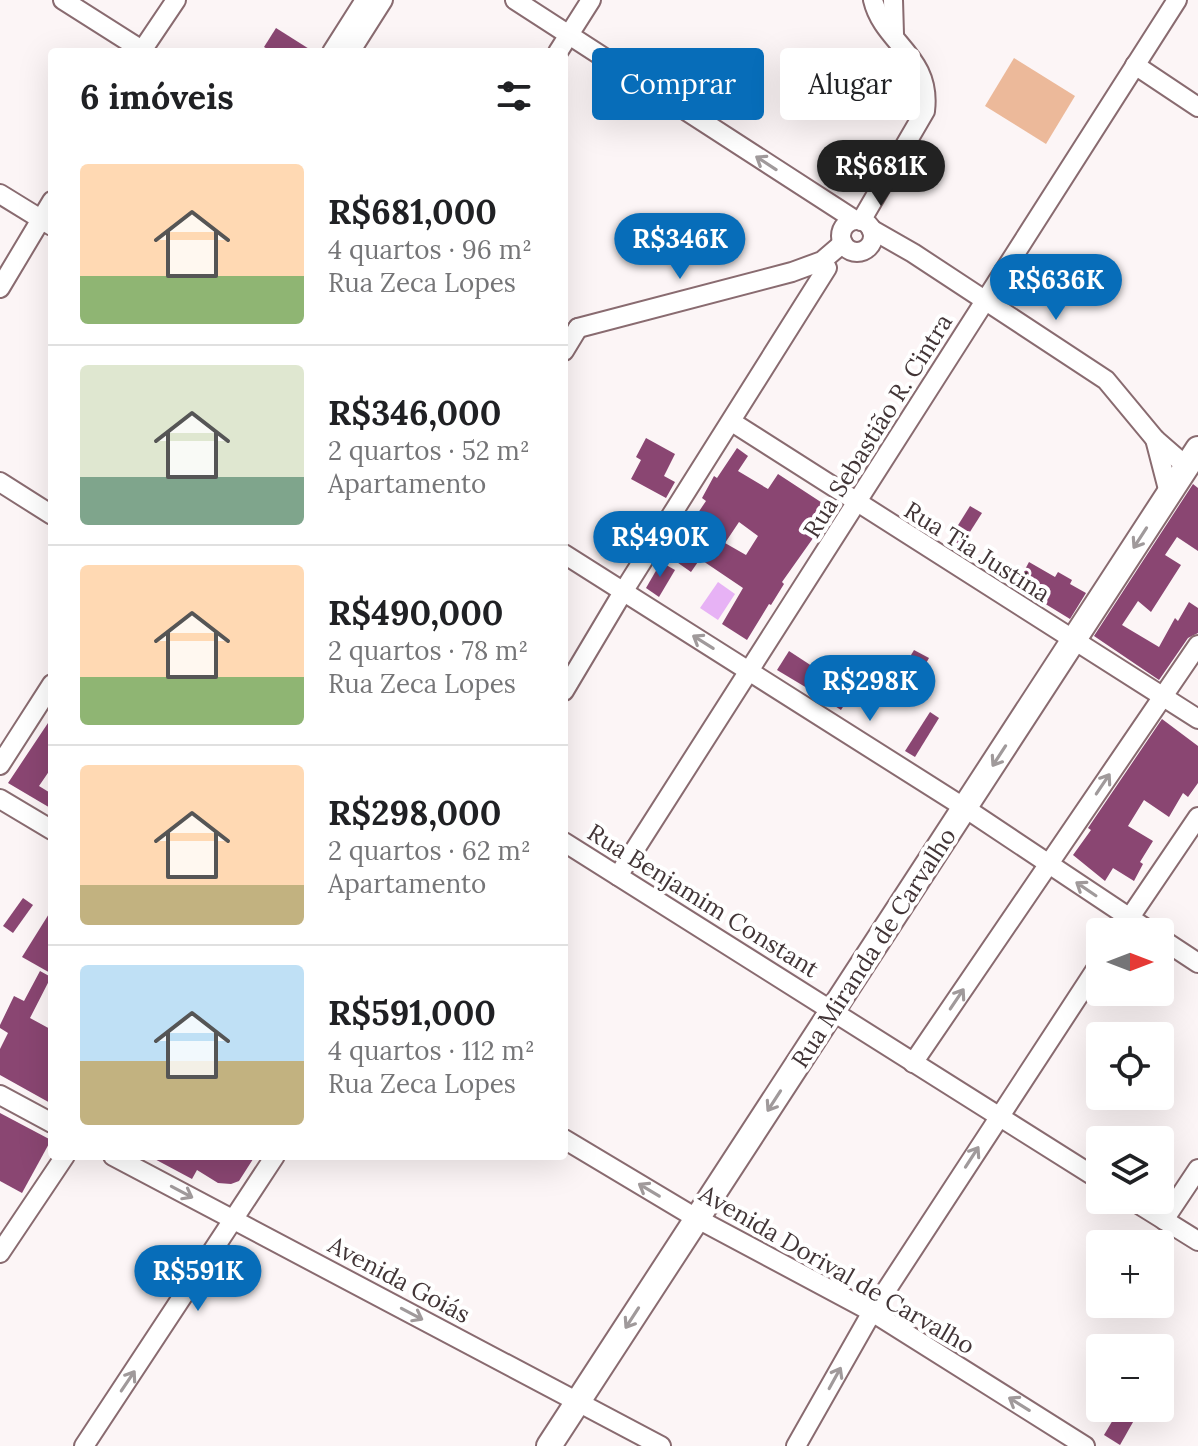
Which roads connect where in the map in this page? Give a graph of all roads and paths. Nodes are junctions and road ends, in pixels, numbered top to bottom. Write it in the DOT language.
graph roads {
  1 [pos="63,0"];
  2 [pos="176,0"];
  3 [pos="365,0"];
  4 [pos="383,0"];
  5 [pos="515,0"];
  6 [pos="591,0"];
  7 [pos="873,0"];
  8 [pos="893,0"];
  9 [pos="1177,0"];
  10 [pos="894,34"];
  11 [pos="569,35"];
  12 [pos="137,48"];
  13 [pos="146,48"];
  14 [pos="335,48"];
  15 [pos="353,48"];
  16 [pos="561,48"];
  17 [pos="1135,65"];
  18 [pos="1198,107"];
  19 [pos="0,194"];
  20 [pos="46,223"];
  21 [pos="862,223"];
  22 [pos="855,249"];
  23 [pos="913,253"];
  24 [pos="827,268"];
  25 [pos="792,272"];
  26 [pos="0,288"];
  27 [pos="986,300"];
  28 [pos="571,323"];
  29 [pos="732,422"];
  30 [pos="1155,439"];
  31 [pos="1194,464"];
  32 [pos="0,482"];
  33 [pos="1169,493"];
  34 [pos="857,504"];
  35 [pos="48,512"];
  36 [pos="568,557"];
  37 [pos="623,592"];
  38 [pos="1073,641"];
  39 [pos="1198,645"];
  40 [pos="750,671"];
  41 [pos="568,684"];
  42 [pos="48,690"];
  43 [pos="1162,697"];
  44 [pos="1198,719"];
  45 [pos="0,765"];
  46 [pos="0,799"];
  47 [pos="965,808"];
  48 [pos="1198,817"];
  49 [pos="48,828"];
  50 [pos="568,845"];
  51 [pos="1049,864"];
  52 [pos="618,876"];
  53 [pos="1116,918"];
  54 [pos="1130,918"];
  55 [pos="1174,947"];
  56 [pos="1198,963"];
  57 [pos="1086,984"];
  58 [pos="832,1012"];
  59 [pos="913,1063"];
  60 [pos="0,1095"];
  61 [pos="998,1117"];
  62 [pos="48,1121"];
  63 [pos="568,1141"];
  64 [pos="62,1160"];
  65 [pos="121,1160"];
  66 [pos="272,1160"];
  67 [pos="1198,1169"];
  68 [pos="1086,1171"];
  69 [pos="1154,1214"];
  70 [pos="696,1218"];
  71 [pos="235,1220"];
  72 [pos="1164,1220"];
  73 [pos="1198,1241"];
  74 [pos="0,1253"];
  75 [pos="872,1312"];
  76 [pos="578,1402"];
  77 [pos="84,1446"];
  78 [pos="549,1446"];
  79 [pos="661,1446"];
  80 [pos="796,1446"];
  81 [pos="1085,1446"];
  1 -- 12 [label="street"];
  2 -- 13 [label="street"];
  3 -- 14 [label="street"];
  4 -- 15 [label="street"];
  5 -- 11 [label="street"];
  6 -- 11 [label="street"];
  7 -- 10 [label="street"];
  8 -- 10 [label="street"];
  9 -- 17 [label="street, Rua Sebastião R. Cintra"];
  10 -- 21 [label="street"];
  11 -- 16 [label="street"];
  21 -- 11 [label="street, one-way"];
  17 -- 18 [label="street"];
  17 -- 27 [label="street, Rua Sebastião R. Cintra"];
  19 -- 20 [label="street"];
  20 -- 26 [label="street"];
  21 -- 22 [label="street"];
  21 -- 22 [label="street"];
  21 -- 23 [label="street"];
  22 -- 23 [label="street"];
  22 -- 24 [label="street"];
  22 -- 25 [label="street"];
  23 -- 27 [label="street"];
  24 -- 25 [label="street"];
  24 -- 29 [label="street"];
  25 -- 28 [label="street"];
  27 -- 30 [label="street"];
  27 -- 34 [label="street, Rua Sebastião R. Cintra"];
  29 -- 34 [label="street, Rua Tia Justina"];
  29 -- 37 [label="street"];
  30 -- 31 [label="street"];
  30 -- 33 [label="street"];
  31 -- 33 [label="main road, Rua Miranda de Carvalho"];
  32 -- 35 [label="street"];
  33 -- 38 [label="main road, Rua Miranda de Carvalho, one-way"];
  34 -- 38 [label="street, Rua Tia Justina"];
  34 -- 40 [label="street, Rua Sebastião R. Cintra"];
  36 -- 37 [label="street"];
  40 -- 37 [label="street, one-way"];
  37 -- 41 [label="street"];
  38 -- 43 [label="street, Rua Tia Justina"];
  38 -- 47 [label="main road, Rua Miranda de Carvalho, one-way"];
  39 -- 43 [label="street"];
  40 -- 47 [label="street"];
  40 -- 52 [label="street, Rua Sebastião R. Cintra"];
  42 -- 45 [label="street"];
  43 -- 44 [label="street, Rua Tia Justina"];
  51 -- 43 [label="street, one-way"];
  46 -- 49 [label="street"];
  47 -- 51 [label="street"];
  47 -- 58 [label="main road, Rua Miranda de Carvalho"];
  48 -- 54 [label="street"];
  50 -- 52 [label="street, Rua Benjamim Constant"];
  53 -- 51 [label="street, one-way"];
  59 -- 51 [label="street, one-way"];
  52 -- 58 [label="street, Rua Benjamim Constant"];
  55 -- 56 [label="street"];
  57 -- 61 [label="street"];
  58 -- 59 [label="street, Rua Benjamim Constant"];
  58 -- 70 [label="main road, Rua Miranda de Carvalho, one-way"];
  59 -- 61 [label="street, Rua Benjamim Constant"];
  60 -- 62 [label="street"];
  61 -- 68 [label="street, Rua Benjamim Constant"];
  75 -- 61 [label="street, one-way"];
  70 -- 63 [label="street, Avenida Dorival de Carvalho, one-way"];
  64 -- 74 [label="street"];
  65 -- 71 [label="street, Avenida Goiás, one-way"];
  66 -- 71 [label="street"];
  67 -- 72 [label="street"];
  69 -- 72 [label="street"];
  70 -- 75 [label="street, Avenida Dorival de Carvalho"];
  70 -- 76 [label="main road, Rua Miranda de Carvalho, one-way"];
  71 -- 76 [label="street, Avenida Goiás, one-way"];
  77 -- 71 [label="street, one-way"];
  72 -- 73 [label="street"];
  80 -- 75 [label="street, one-way"];
  81 -- 75 [label="street, Avenida Dorival de Carvalho, one-way"];
  76 -- 78 [label="main road, Rua Miranda de Carvalho"];
  76 -- 79 [label="street, Avenida Goiás"];
}
